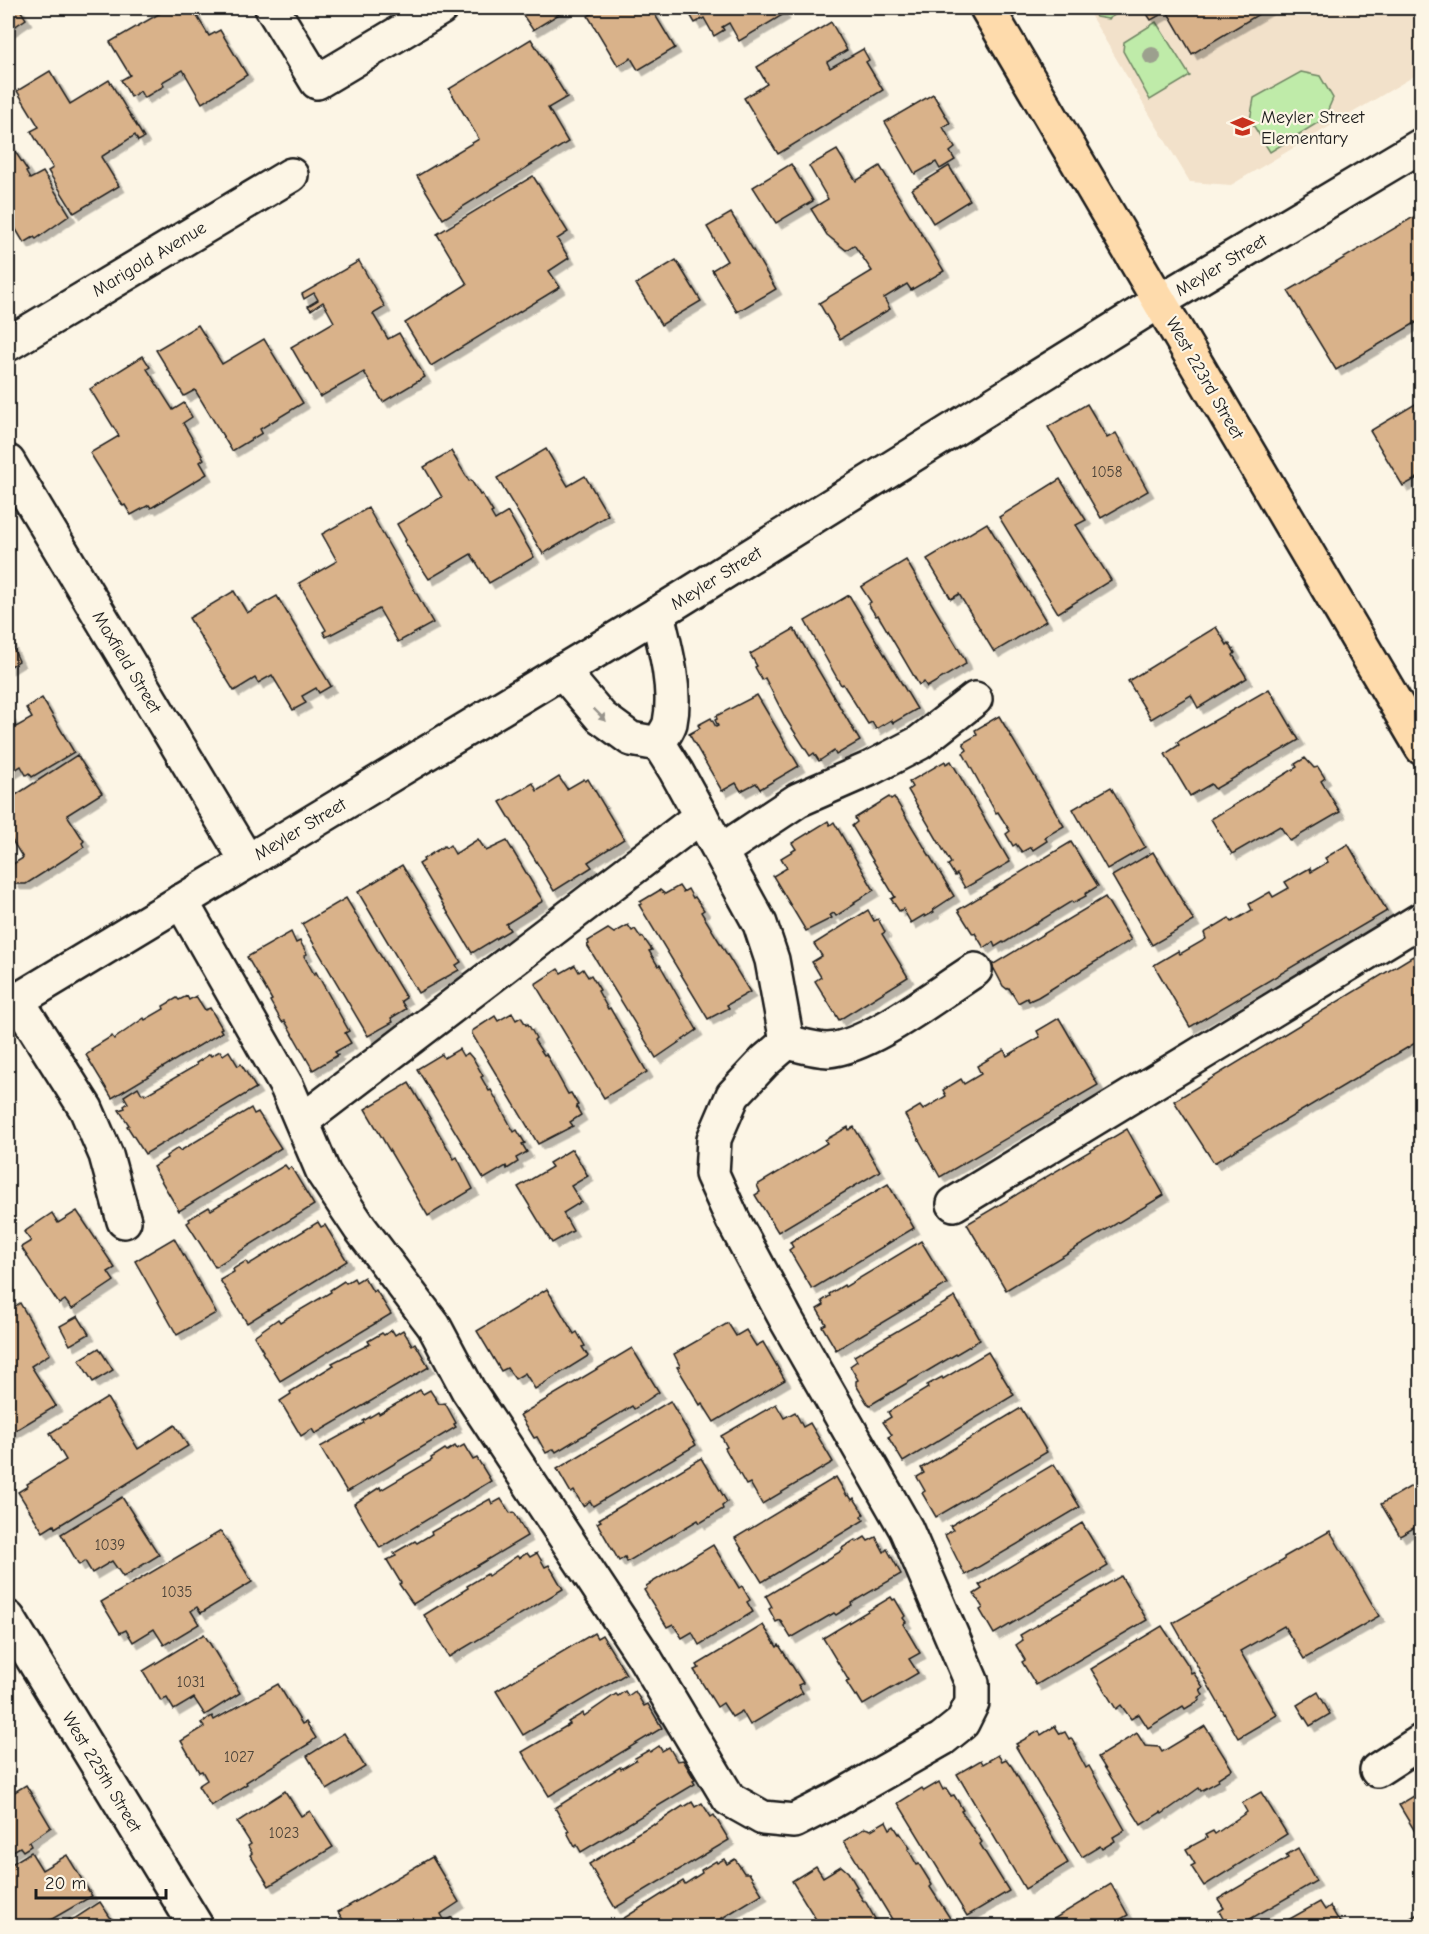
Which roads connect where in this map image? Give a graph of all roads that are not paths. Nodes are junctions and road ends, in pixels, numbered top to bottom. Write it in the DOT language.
graph roads {
  1 [pos="272,8"];
  2 [pos="441,8"];
  3 [pos="987,8"];
  4 [pos="1422,145"];
  5 [pos="291,175"];
  6 [pos="1160,301"];
  7 [pos="8,344"];
  8 [pos="8,462"];
  9 [pos="657,614"];
  10 [pos="562,671"];
  11 [pos="975,699"];
  12 [pos="659,744"];
  13 [pos="1422,748"];
  14 [pos="701,816"];
  15 [pos="721,851"];
  16 [pos="247,861"];
  17 [pos="181,901"];
  18 [pos="1422,919"];
  19 [pos="975,970"];
  20 [pos="12,1003"];
  21 [pos="787,1042"];
  22 [pos="302,1121"];
  23 [pos="954,1204"];
  24 [pos="124,1221"];
  25 [pos="8,1618"];
  26 [pos="1422,1741"];
  27 [pos="1377,1770"];
  28 [pos="196,1926"];
  1 -- 2 [label="street"];
  3 -- 6 [label="main road, West 223rd Street"];
  4 -- 6 [label="street, Meyler Street"];
  5 -- 7 [label="street, Marigold Avenue"];
  6 -- 9 [label="street, Meyler Street"];
  6 -- 13 [label="main road, West 223rd Street"];
  8 -- 16 [label="street, Maxfield Street"];
  9 -- 10 [label="street, Meyler Street"];
  9 -- 12 [label="street"];
  10 -- 12 [label="street, one-way"];
  10 -- 16 [label="street, Meyler Street"];
  11 -- 15 [label="street"];
  12 -- 14 [label="street"];
  14 -- 15 [label="street"];
  14 -- 22 [label="street"];
  15 -- 21 [label="street"];
  16 -- 17 [label="street, Meyler Street"];
  17 -- 20 [label="street, Meyler Street"];
  17 -- 22 [label="street"];
  18 -- 23 [label="street"];
  19 -- 21 [label="street"];
  20 -- 24 [label="street"];
  21 -- 22 [label="street"];
  25 -- 28 [label="street, West 225th Street"];
  26 -- 27 [label="street"];
}
